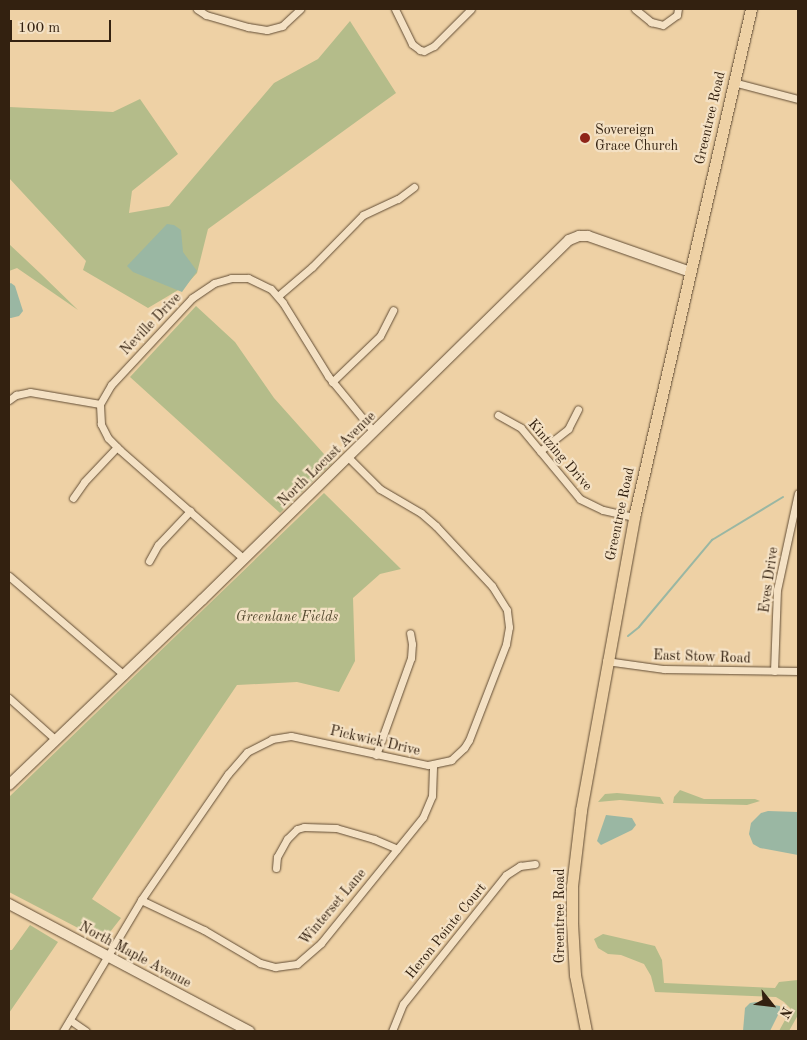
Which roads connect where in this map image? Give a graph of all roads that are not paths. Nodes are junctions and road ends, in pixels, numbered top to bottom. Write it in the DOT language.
graph roads {
  1 [pos="198,9"];
  2 [pos="300,9"];
  3 [pos="396,9"];
  4 [pos="471,9"];
  5 [pos="635,9"];
  6 [pos="678,9"];
  7 [pos="751,9"];
  8 [pos="733,82"];
  9 [pos="798,99"];
  10 [pos="414,187"];
  11 [pos="691,272"];
  12 [pos="278,296"];
  13 [pos="393,310"];
  14 [pos="332,382"];
  15 [pos="9,400"];
  16 [pos="100,404"];
  17 [pos="578,409"];
  18 [pos="498,415"];
  19 [pos="374,432"];
  20 [pos="117,447"];
  21 [pos="540,451"];
  22 [pos="348,458"];
  23 [pos="798,493"];
  24 [pos="73,498"];
  25 [pos="190,510"];
  26 [pos="634,517"];
  27 [pos="244,559"];
  28 [pos="149,561"];
  29 [pos="9,576"];
  30 [pos="410,633"];
  31 [pos="606,661"];
  32 [pos="774,671"];
  33 [pos="798,672"];
  34 [pos="124,676"];
  35 [pos="9,698"];
  36 [pos="56,740"];
  37 [pos="376,755"];
  38 [pos="433,765"];
  39 [pos="9,784"];
  40 [pos="397,849"];
  41 [pos="535,864"];
  42 [pos="276,868"];
  43 [pos="141,900"];
  44 [pos="9,904"];
  45 [pos="106,955"];
  46 [pos="70,1020"];
  47 [pos="63,1031"];
  48 [pos="86,1031"];
  49 [pos="249,1031"];
  50 [pos="392,1031"];
  51 [pos="586,1031"];
  1 -- 2 [label="street"];
  3 -- 4 [label="street"];
  5 -- 6 [label="street"];
  7 -- 8 [label="main road, Greentree Road"];
  8 -- 9 [label="street"];
  8 -- 11 [label="main road, Greentree Road"];
  10 -- 12 [label="street"];
  11 -- 19 [label="street, North Locust Avenue"];
  11 -- 26 [label="main road, Greentree Road"];
  12 -- 14 [label="street, Neville Drive"];
  12 -- 16 [label="street, Neville Drive"];
  13 -- 14 [label="street"];
  14 -- 19 [label="street, Neville Drive"];
  15 -- 16 [label="street"];
  16 -- 20 [label="street"];
  17 -- 21 [label="street"];
  18 -- 21 [label="street, Kintzing Drive"];
  19 -- 22 [label="street, North Locust Avenue"];
  20 -- 24 [label="street"];
  20 -- 25 [label="street"];
  21 -- 26 [label="street, Kintzing Drive"];
  22 -- 27 [label="street, North Locust Avenue"];
  22 -- 38 [label="street, Pickwick Drive"];
  23 -- 32 [label="street, Eves Drive"];
  25 -- 27 [label="street"];
  25 -- 28 [label="street"];
  26 -- 31 [label="main road, Greentree Road"];
  27 -- 34 [label="street, North Locust Avenue"];
  29 -- 34 [label="street"];
  30 -- 37 [label="street"];
  31 -- 32 [label="street, East Stow Road"];
  31 -- 51 [label="main road, Greentree Road"];
  32 -- 33 [label="street, East Stow Road"];
  34 -- 36 [label="street, North Locust Avenue"];
  35 -- 36 [label="street"];
  36 -- 39 [label="street, North Locust Avenue"];
  37 -- 38 [label="street, Pickwick Drive"];
  37 -- 43 [label="street, Pickwick Drive"];
  38 -- 40 [label="street, Winterset Lane"];
  40 -- 42 [label="street"];
  40 -- 43 [label="street, Winterset Lane"];
  41 -- 50 [label="street, Heron Pointe Court"];
  43 -- 45 [label="street, Pickwick Drive"];
  44 -- 45 [label="street, North Maple Avenue"];
  45 -- 46 [label="street, Pickwick Drive"];
  45 -- 49 [label="street, North Maple Avenue"];
  46 -- 47 [label="street, Pickwick Drive"];
  46 -- 48 [label="street"];
}
